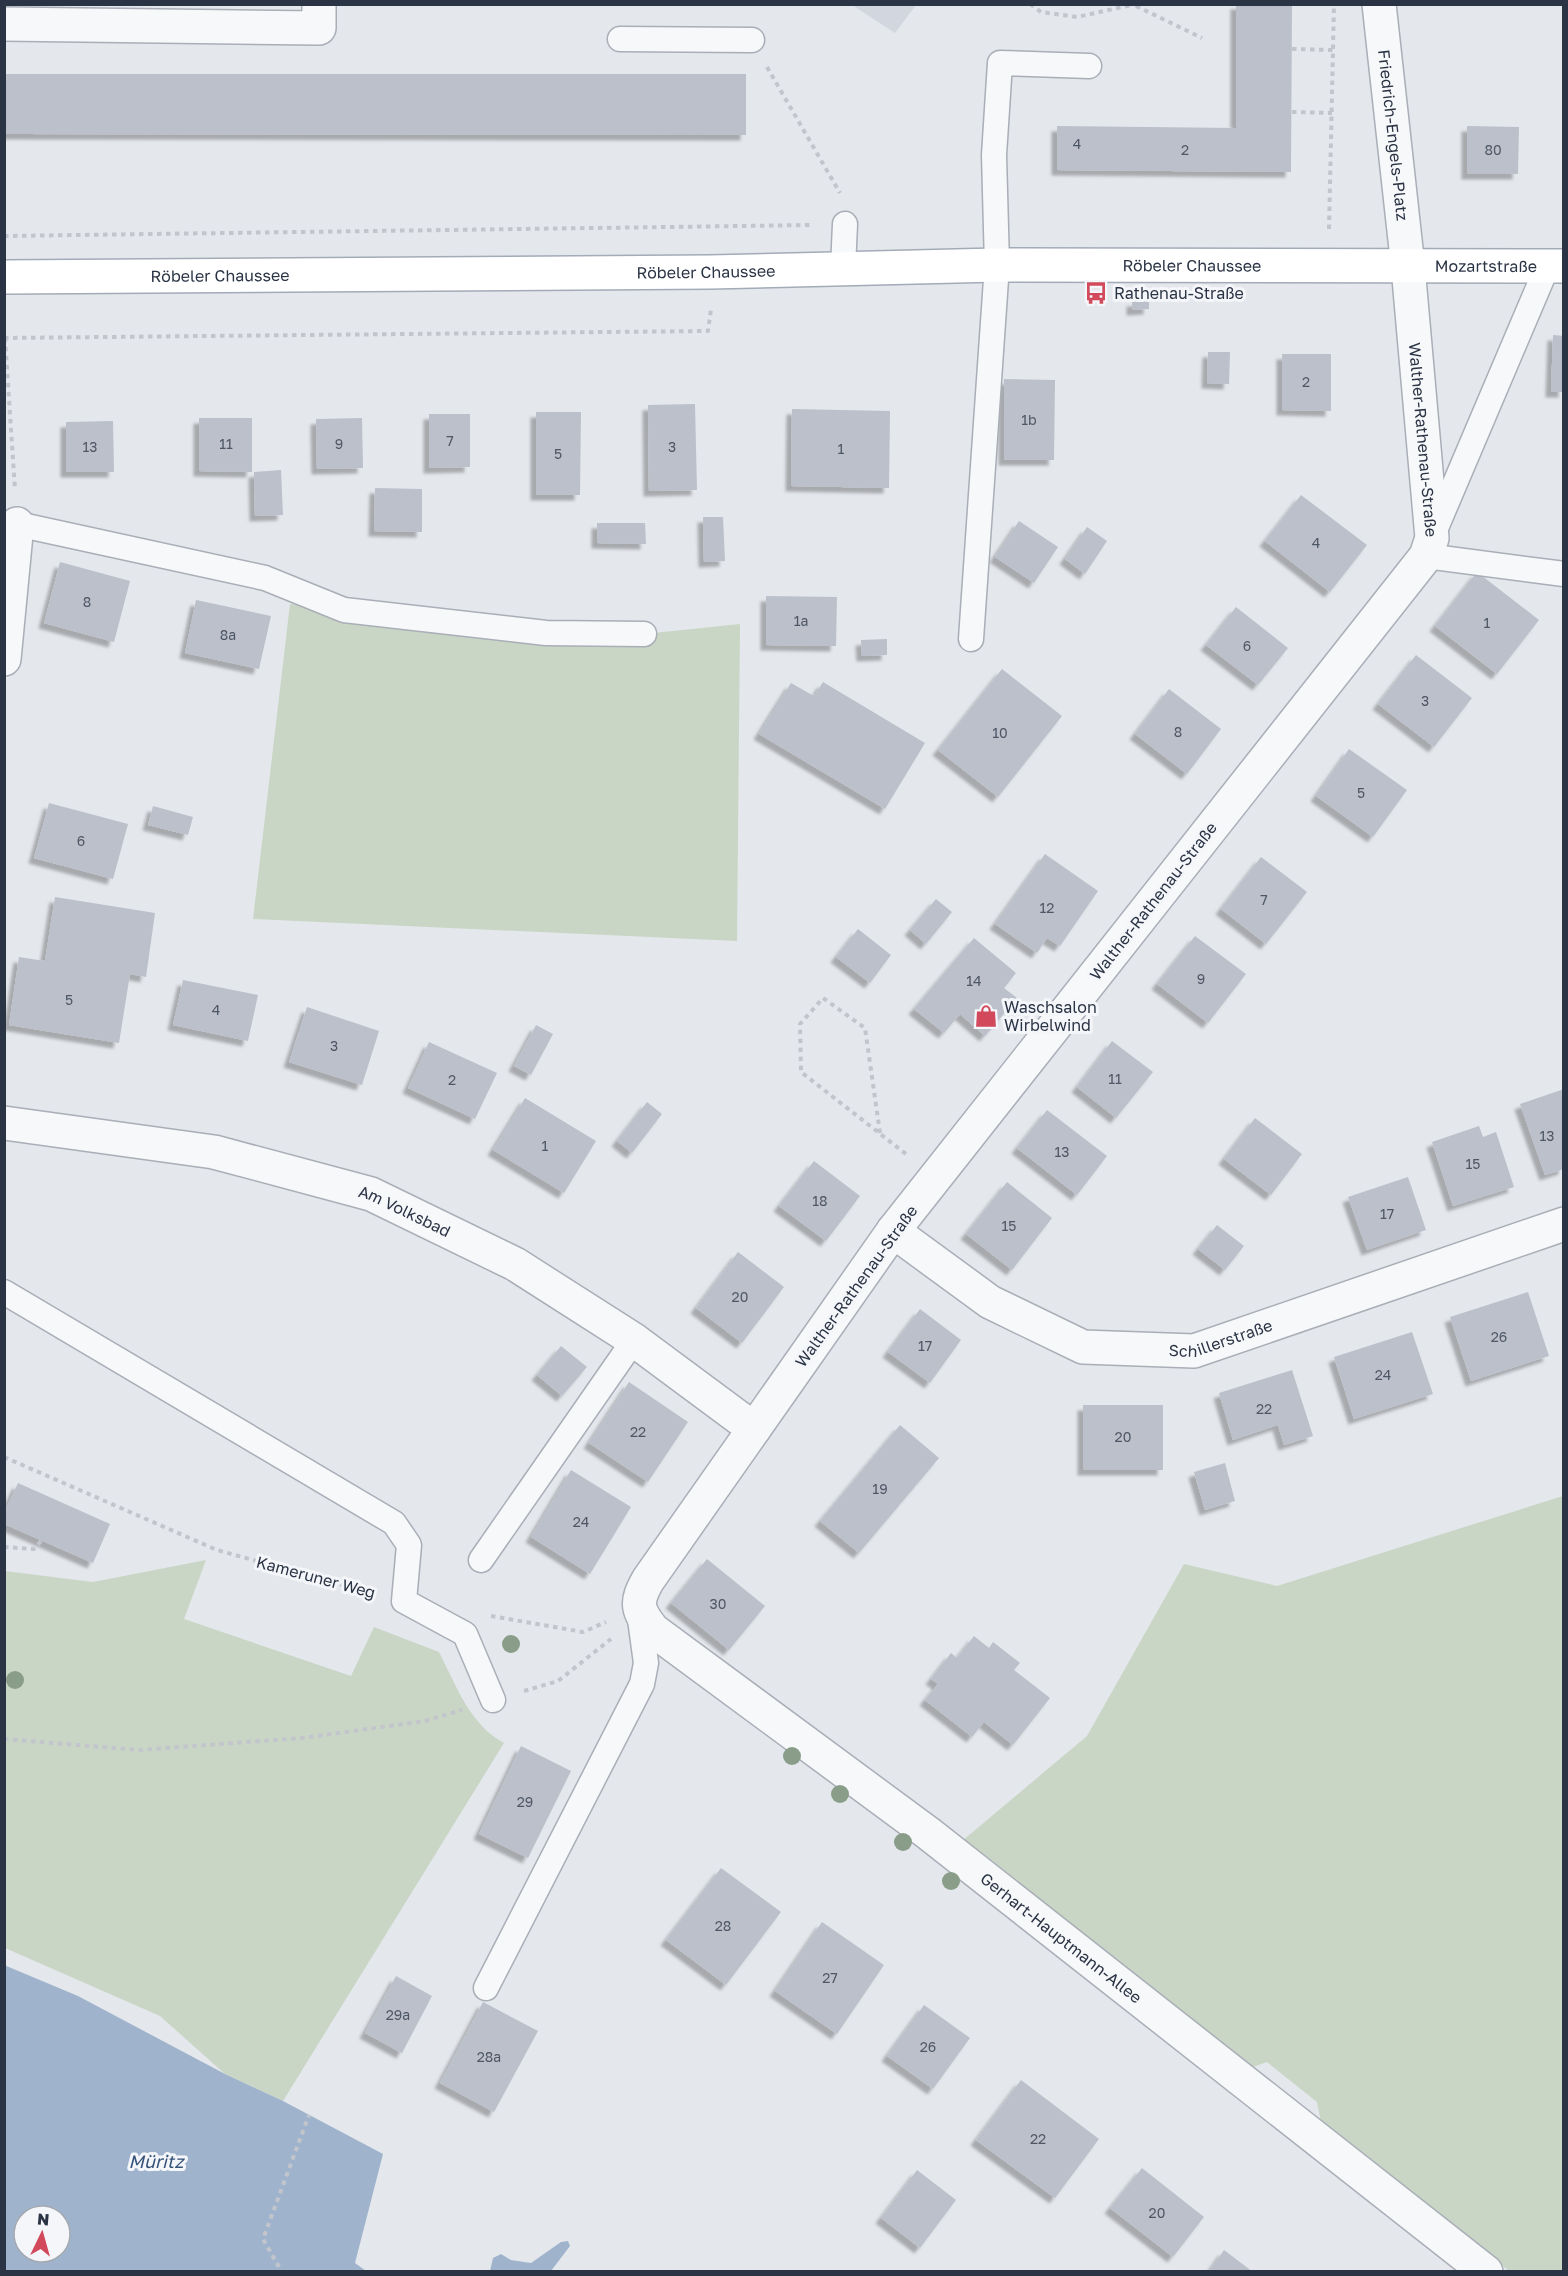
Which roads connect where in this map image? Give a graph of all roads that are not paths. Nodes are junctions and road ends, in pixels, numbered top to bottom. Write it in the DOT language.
graph roads {
  1 [pos="319,4"];
  2 [pos="1379,4"];
  3 [pos="4,24"];
  4 [pos="620,39"];
  5 [pos="752,40"];
  6 [pos="1089,66"];
  7 [pos="845,224"];
  8 [pos="997,265"];
  9 [pos="1408,267"];
  10 [pos="1555,267"];
  11 [pos="843,268"];
  12 [pos="4,277"];
  13 [pos="17,524"];
  14 [pos="1429,547"];
  15 [pos="1563,574"];
  16 [pos="644,634"];
  17 [pos="971,639"];
  18 [pos="4,659"];
  19 [pos="4,1123"];
  20 [pos="1563,1224"];
  21 [pos="893,1231"];
  22 [pos="4,1292"];
  23 [pos="634,1341"];
  24 [pos="754,1429"];
  25 [pos="481,1560"];
  26 [pos="638,1606"];
  27 [pos="493,1700"];
  28 [pos="486,1988"];
  29 [pos="1486,2271"];
  1 -- 3 [label="street"];
  2 -- 9 [label="street, Friedrich-Engels-Platz"];
  4 -- 5 [label="lane"];
  6 -- 8 [label="lane"];
  7 -- 11 [label="lane"];
  8 -- 9 [label="main road, Röbeler Chaussee"];
  8 -- 11 [label="main road, Röbeler Chaussee"];
  8 -- 17 [label="lane"];
  9 -- 10 [label="main road, Mozartstraße"];
  9 -- 14 [label="street, Walther-Rathenau-Straße"];
  10 -- 14 [label="lane"];
  11 -- 12 [label="main road, Röbeler Chaussee"];
  13 -- 16 [label="lane"];
  13 -- 18 [label="street"];
  14 -- 15 [label="lane"];
  14 -- 21 [label="street, Walther-Rathenau-Straße"];
  19 -- 23 [label="street, Am Volksbad"];
  20 -- 21 [label="street, Schillerstraße"];
  21 -- 24 [label="street, Walther-Rathenau-Straße"];
  22 -- 27 [label="lane"];
  23 -- 24 [label="street, Am Volksbad"];
  23 -- 25 [label="lane"];
  24 -- 26 [label="street, Walther-Rathenau-Straße"];
  26 -- 28 [label="lane"];
  26 -- 29 [label="street, Gerhart-Hauptmann-Allee"];
}
